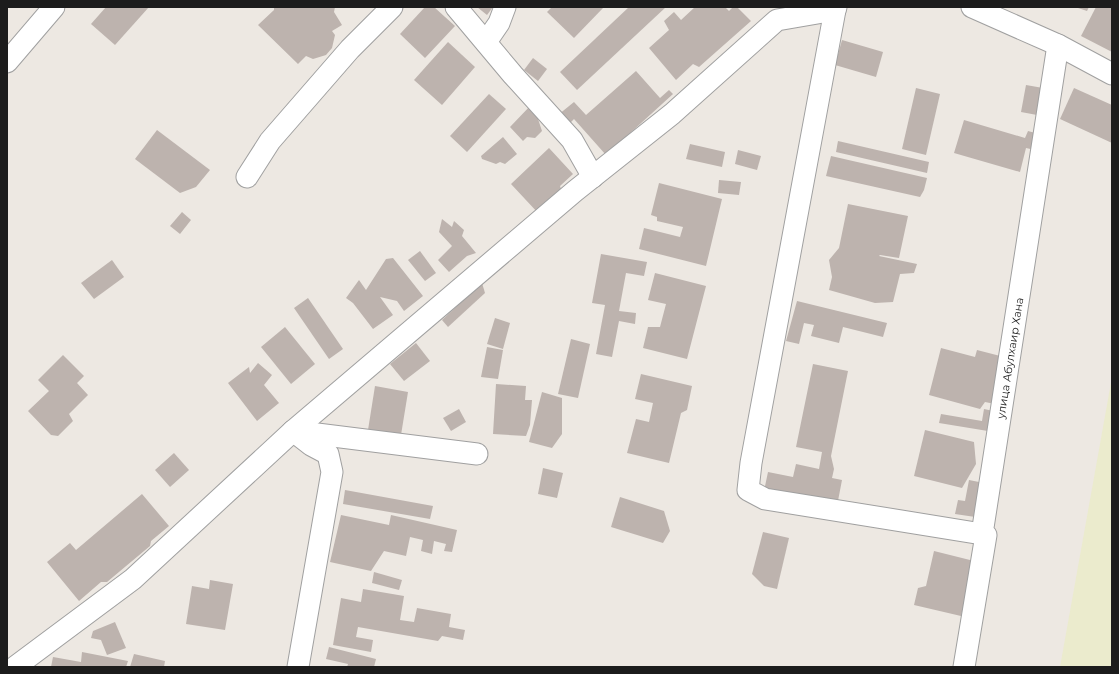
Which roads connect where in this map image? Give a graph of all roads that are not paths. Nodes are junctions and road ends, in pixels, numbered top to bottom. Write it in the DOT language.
graph roads {
  1 [pos="54,7"];
  2 [pos="392,7"];
  3 [pos="456,7"];
  4 [pos="505,7"];
  5 [pos="972,7"];
  6 [pos="835,8"];
  7 [pos="486,42"];
  8 [pos="1058,45"];
  9 [pos="7,62"];
  10 [pos="1112,74"];
  11 [pos="247,177"];
  12 [pos="593,177"];
  13 [pos="293,431"];
  14 [pos="478,454"];
  15 [pos="982,534"];
  16 [pos="15,667"];
  17 [pos="298,667"];
  18 [pos="964,667"];
  1 -- 9 [label="street"];
  2 -- 11 [label="street"];
  3 -- 7 [label="street"];
  4 -- 7 [label="street"];
  5 -- 8 [label="street"];
  6 -- 12 [label="street"];
  6 -- 15 [label="street"];
  7 -- 12 [label="street"];
  8 -- 10 [label="street"];
  8 -- 15 [label="street, улица Абулхаир Хана"];
  12 -- 13 [label="street"];
  13 -- 14 [label="street"];
  13 -- 16 [label="street"];
  13 -- 17 [label="street"];
  15 -- 18 [label="street, улица Абулхаир Хана"];
}
